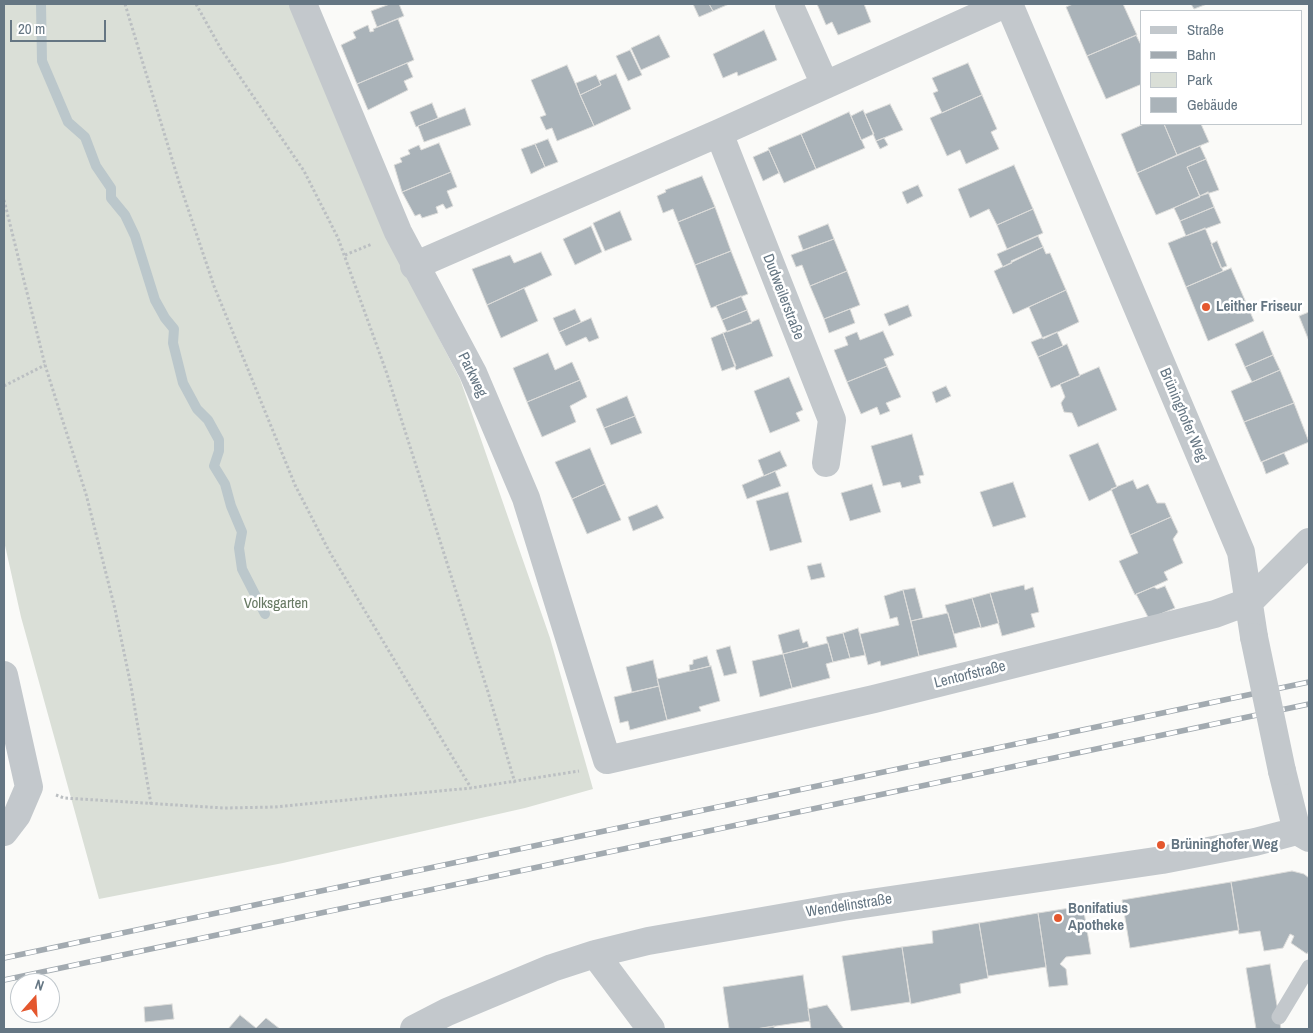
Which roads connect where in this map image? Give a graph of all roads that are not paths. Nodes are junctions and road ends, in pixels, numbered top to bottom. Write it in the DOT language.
graph roads {
  1 [pos="303,4"];
  2 [pos="789,4"];
  3 [pos="1004,4"];
  4 [pos="1009,4"];
  5 [pos="825,85"];
  6 [pos="719,133"];
  7 [pos="414,266"];
  8 [pos="826,463"];
  9 [pos="1309,542"];
  10 [pos="1250,601"];
  11 [pos="4,675"];
  12 [pos="607,760"];
  13 [pos="4,832"];
  14 [pos="1303,834"];
  15 [pos="595,954"];
  16 [pos="1309,967"];
  17 [pos="1279,1018"];
  18 [pos="414,1029"];
  19 [pos="651,1029"];
  1 -- 7 [label="street, Parkweg"];
  2 -- 5 [label="street"];
  3 -- 5 [label="street"];
  4 -- 10 [label="street, Brüninghofer Weg"];
  5 -- 6 [label="street"];
  6 -- 7 [label="street"];
  6 -- 8 [label="street, Dudweilerstraße"];
  7 -- 12 [label="street, Parkweg"];
  9 -- 10 [label="street, Lentorfstraße"];
  10 -- 12 [label="street, Lentorfstraße"];
  10 -- 14 [label="street, Brüninghofer Weg, bridge"];
  11 -- 13 [label="street"];
  14 -- 15 [label="street, Wendelinstraße"];
  15 -- 18 [label="street, Wendelinstraße"];
  15 -- 19 [label="street"];
  16 -- 17 [label="lane"];
}
